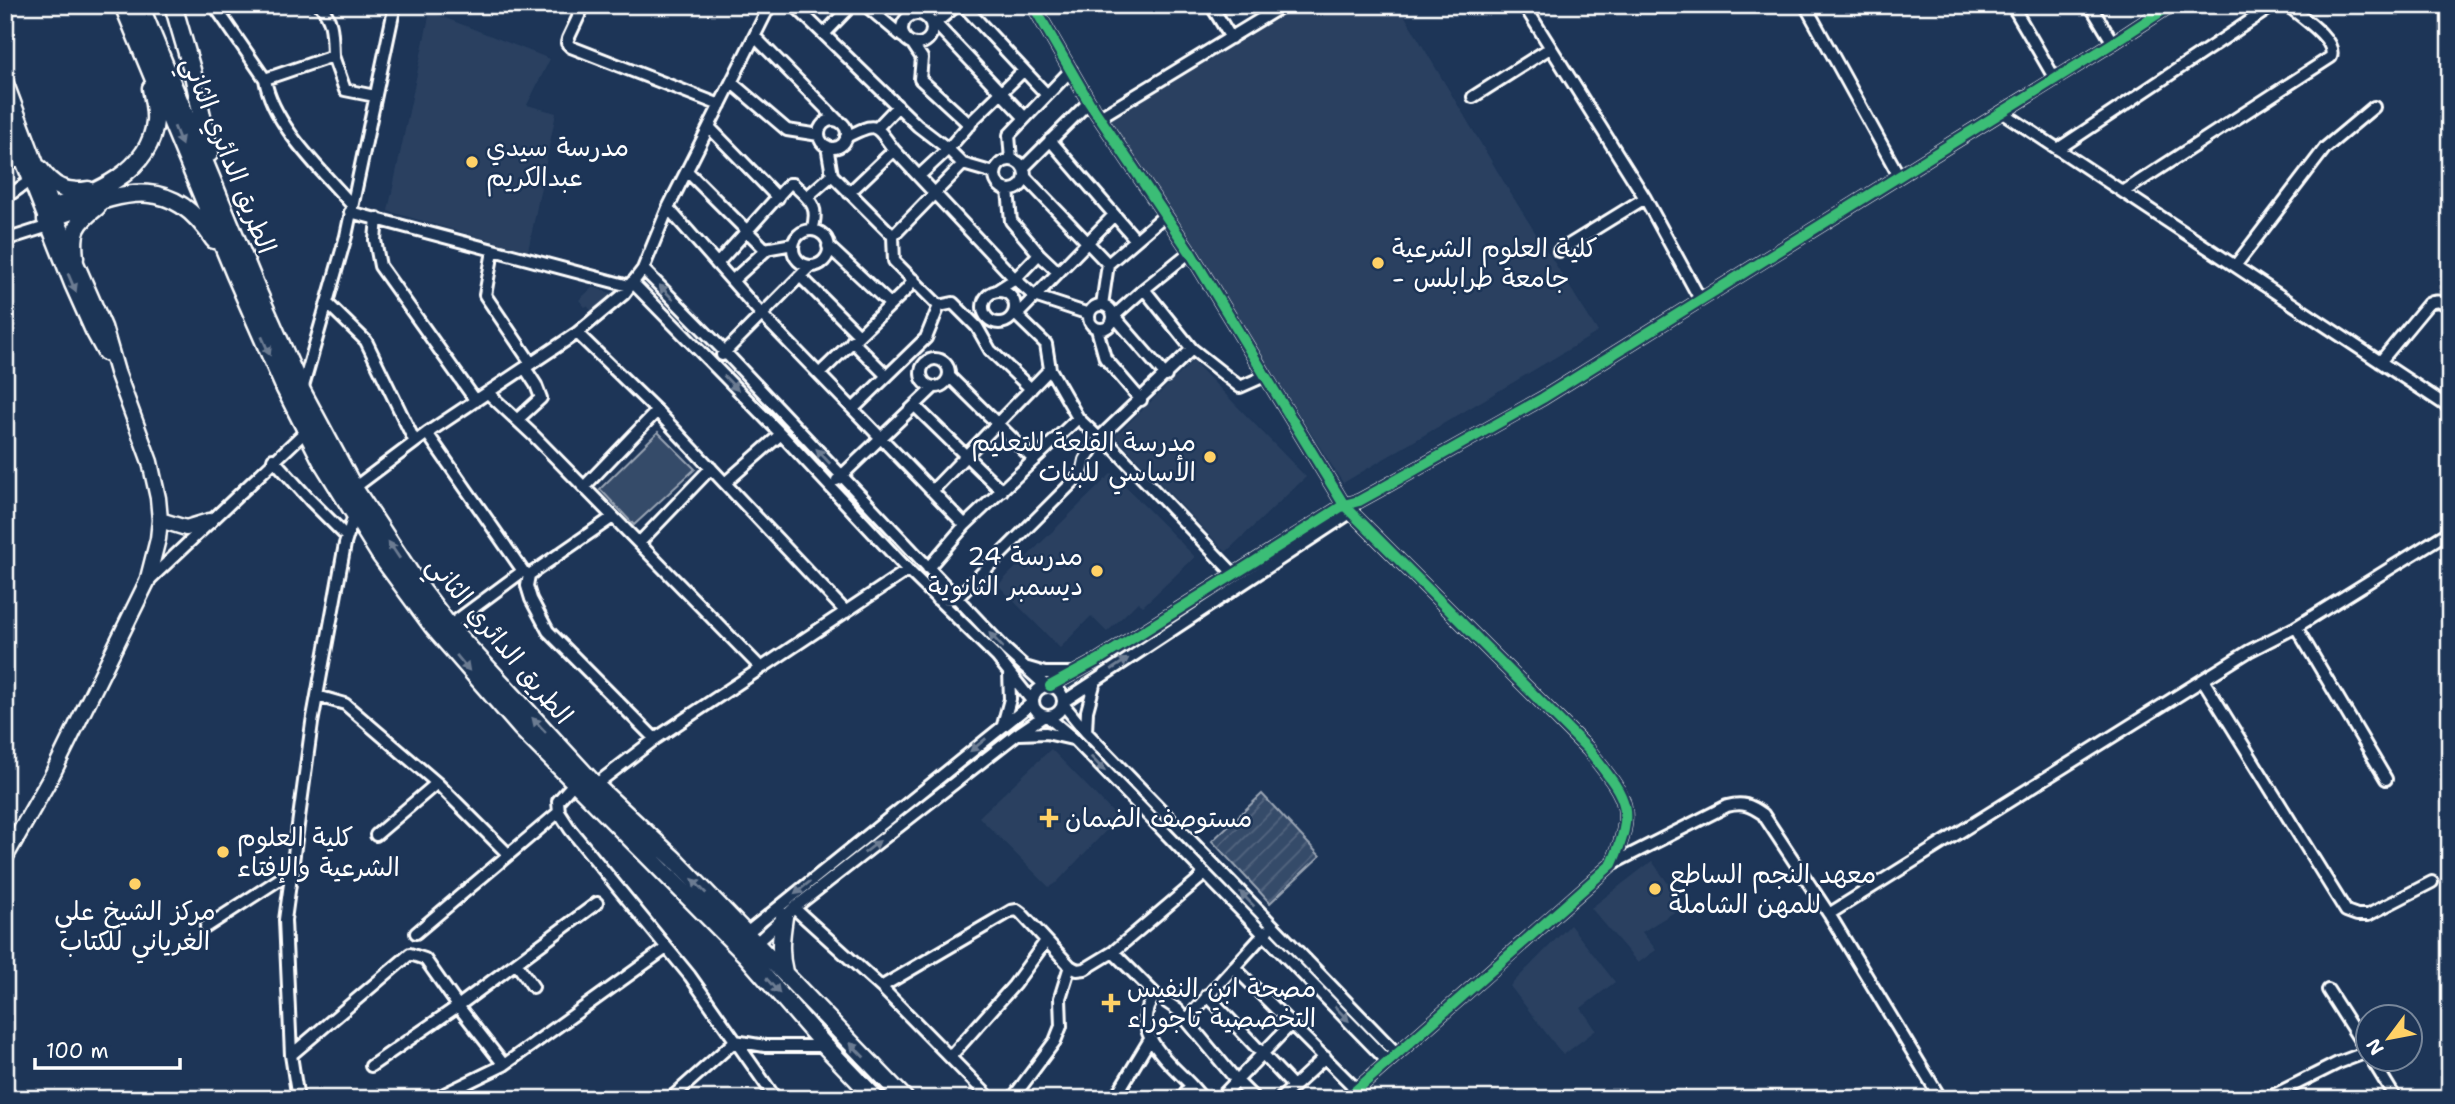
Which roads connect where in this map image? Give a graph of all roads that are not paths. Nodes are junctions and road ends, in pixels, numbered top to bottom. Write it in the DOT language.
graph roads {
  1 [pos="124,5"];
  2 [pos="140,5"];
  3 [pos="173,5"];
  4 [pos="214,5"];
  5 [pos="320,5"];
  6 [pos="395,5"];
  7 [pos="584,5"];
  8 [pos="770,5"];
  9 [pos="794,5"];
  10 [pos="852,5"];
  11 [pos="865,5"];
  12 [pos="957,5"];
  13 [pos="963,5"];
  14 [pos="1033,5"];
  15 [pos="1211,5"];
  16 [pos="1284,5"];
  17 [pos="1524,5"];
  18 [pos="1805,5"];
  19 [pos="2012,5"];
  20 [pos="2090,5"];
  21 [pos="2171,5"];
  22 [pos="2274,5"];
  23 [pos="2287,5"];
  24 [pos="917,9"];
  25 [pos="933,24"];
  26 [pos="824,34"];
  27 [pos="755,37"];
  28 [pos="1231,38"];
  29 [pos="908,40"];
  30 [pos="2113,43"];
  31 [pos="1550,48"];
  32 [pos="333,56"];
  33 [pos="147,62"];
  34 [pos="1071,70"];
  35 [pos="1023,71"];
  36 [pos="265,79"];
  37 [pos="2055,79"];
  38 [pos="5,81"];
  39 [pos="732,83"];
  40 [pos="1001,93"];
  41 [pos="1047,95"];
  42 [pos="375,96"];
  43 [pos="1473,97"];
  44 [pos="1089,102"];
  45 [pos="720,105"];
  46 [pos="898,106"];
  47 [pos="2374,107"];
  48 [pos="2002,112"];
  49 [pos="5,115"];
  50 [pos="1100,117"];
  51 [pos="1025,118"];
  52 [pos="838,121"];
  53 [pos="970,125"];
  54 [pos="709,127"];
  55 [pos="877,128"];
  56 [pos="819,135"];
  57 [pos="846,137"];
  58 [pos="1051,141"];
  59 [pos="827,146"];
  60 [pos="948,149"];
  61 [pos="2058,149"];
  62 [pos="894,150"];
  63 [pos="1012,160"];
  64 [pos="5,162"];
  65 [pos="24,162"];
  66 [pos="963,164"];
  67 [pos="687,171"];
  68 [pos="1024,172"];
  69 [pos="994,173"];
  70 [pos="35,174"];
  71 [pos="832,176"];
  72 [pos="919,176"];
  73 [pos="1899,176"];
  74 [pos="1008,190"];
  75 [pos="936,192"];
  76 [pos="2123,192"];
  77 [pos="849,193"];
  78 [pos="101,195"];
  79 [pos="807,197"];
  80 [pos="5,198"];
  81 [pos="778,198"];
  82 [pos="1645,198"];
  83 [pos="221,200"];
  84 [pos="668,208"];
  85 [pos="351,209"];
  86 [pos="1114,215"];
  87 [pos="1165,215"];
  88 [pos="50,216"];
  89 [pos="377,218"];
  90 [pos="748,230"];
  91 [pos="812,230"];
  92 [pos="893,236"];
  93 [pos="5,240"];
  94 [pos="1136,240"];
  95 [pos="1087,243"];
  96 [pos="793,244"];
  97 [pos="828,246"];
  98 [pos="766,250"];
  99 [pos="493,251"];
  100 [pos="1190,251"];
  101 [pos="1559,251"];
  102 [pos="1039,254"];
  103 [pos="75,258"];
  104 [pos="717,264"];
  105 [pos="1108,264"];
  106 [pos="810,266"];
  107 [pos="2235,266"];
  108 [pos="643,269"];
  109 [pos="1058,272"];
  110 [pos="235,275"];
  111 [pos="800,276"];
  112 [pos="1015,279"];
  113 [pos="914,280"];
  114 [pos="732,281"];
  115 [pos="631,284"];
  116 [pos="1144,289"];
  117 [pos="998,290"];
  118 [pos="1034,296"];
  119 [pos="1700,299"];
  120 [pos="327,303"];
  121 [pos="890,304"];
  122 [pos="1102,305"];
  123 [pos="939,306"];
  124 [pos="2450,306"];
  125 [pos="1016,314"];
  126 [pos="1089,314"];
  127 [pos="762,315"];
  128 [pos="1114,316"];
  129 [pos="987,318"];
  130 [pos="977,327"];
  131 [pos="1097,329"];
  132 [pos="577,333"];
  133 [pos="855,338"];
  134 [pos="1192,349"];
  135 [pos="725,352"];
  136 [pos="2380,362"];
  137 [pos="712,364"];
  138 [pos="528,365"];
  139 [pos="1050,369"];
  140 [pos="117,372"];
  141 [pos="819,374"];
  142 [pos="887,376"];
  143 [pos="949,376"];
  144 [pos="1167,376"];
  145 [pos="1265,376"];
  146 [pos="934,387"];
  147 [pos="1031,389"];
  148 [pos="302,391"];
  149 [pos="488,393"];
  150 [pos="1141,400"];
  151 [pos="475,401"];
  152 [pos="916,407"];
  153 [pos="2450,408"];
  154 [pos="853,409"];
  155 [pos="657,411"];
  156 [pos="1078,418"];
  157 [pos="517,420"];
  158 [pos="997,424"];
  159 [pos="306,431"];
  160 [pos="427,433"];
  161 [pos="781,434"];
  162 [pos="1099,438"];
  163 [pos="882,439"];
  164 [pos="415,442"];
  165 [pos="965,456"];
  166 [pos="273,459"];
  167 [pos="1034,460"];
  168 [pos="711,468"];
  169 [pos="841,475"];
  170 [pos="725,483"];
  171 [pos="584,487"];
  172 [pos="830,487"];
  173 [pos="354,488"];
  174 [pos="932,491"];
  175 [pos="1002,491"];
  176 [pos="1347,510"];
  177 [pos="354,515"];
  178 [pos="613,517"];
  179 [pos="160,520"];
  180 [pos="209,521"];
  181 [pos="1312,524"];
  182 [pos="965,525"];
  183 [pos="2450,531"];
  184 [pos="1319,534"];
  185 [pos="346,536"];
  186 [pos="639,543"];
  187 [pos="928,568"];
  188 [pos="908,570"];
  189 [pos="526,573"];
  190 [pos="1234,574"];
  191 [pos="146,582"];
  192 [pos="957,598"];
  193 [pos="937,599"];
  194 [pos="846,612"];
  195 [pos="449,626"];
  196 [pos="2295,628"];
  197 [pos="1024,667"];
  198 [pos="761,668"];
  199 [pos="1077,672"];
  200 [pos="1009,673"];
  201 [pos="2203,680"];
  202 [pos="1095,681"];
  203 [pos="1048,686"];
  204 [pos="317,696"];
  205 [pos="1032,702"];
  206 [pos="1063,703"];
  207 [pos="1046,716"];
  208 [pos="1003,725"];
  209 [pos="1086,732"];
  210 [pos="1016,735"];
  211 [pos="655,739"];
  212 [pos="1075,740"];
  213 [pos="2386,779"];
  214 [pos="575,782"];
  215 [pos="437,783"];
  216 [pos="595,785"];
  217 [pos="1156,804"];
  218 [pos="559,812"];
  219 [pos="1146,813"];
  220 [pos="376,835"];
  221 [pos="508,854"];
  222 [pos="5,858"];
  223 [pos="1612,864"];
  224 [pos="292,871"];
  225 [pos="1205,874"];
  226 [pos="2432,882"];
  227 [pos="597,903"];
  228 [pos="789,912"];
  229 [pos="1829,914"];
  230 [pos="1273,926"];
  231 [pos="206,927"];
  232 [pos="416,933"];
  233 [pos="1264,934"];
  234 [pos="1046,941"];
  235 [pos="745,944"];
  236 [pos="1291,944"];
  237 [pos="666,949"];
  238 [pos="1113,952"];
  239 [pos="1282,953"];
  240 [pos="516,963"];
  241 [pos="1070,966"];
  242 [pos="1234,967"];
  243 [pos="785,974"];
  244 [pos="533,987"];
  245 [pos="881,987"];
  246 [pos="2329,990"];
  247 [pos="1156,995"];
  248 [pos="1207,995"];
  249 [pos="458,1006"];
  250 [pos="1186,1020"];
  251 [pos="1291,1024"];
  252 [pos="2354,1031"];
  253 [pos="735,1041"];
  254 [pos="1149,1041"];
  255 [pos="825,1046"];
  256 [pos="1263,1053"];
  257 [pos="1397,1054"];
  258 [pos="291,1055"];
  259 [pos="950,1057"];
  260 [pos="1325,1057"];
  261 [pos="2354,1057"];
  262 [pos="1388,1062"];
  263 [pos="504,1065"];
  264 [pos="371,1066"];
  265 [pos="2379,1072"];
  266 [pos="1237,1081"];
  267 [pos="1191,1085"];
  268 [pos="1293,1086"];
  269 [pos="1356,1089"];
  270 [pos="670,1098"];
  271 [pos="298,1099"];
  272 [pos="434,1099"];
  273 [pos="775,1099"];
  274 [pos="877,1099"];
  275 [pos="905,1099"];
  276 [pos="991,1099"];
  277 [pos="1012,1099"];
  278 [pos="1114,1099"];
  279 [pos="1181,1099"];
  280 [pos="1203,1099"];
  281 [pos="1219,1099"];
  282 [pos="1255,1099"];
  283 [pos="1280,1099"];
  284 [pos="1346,1099"];
  285 [pos="1941,1099"];
  286 [pos="2266,1099"];
  287 [pos="2396,1099"];
  1 -- 33 [label="highway, الطريق الدائري الثاني"];
  2 -- 83 [label="highway, الطريق الدائري الثاني"];
  3 -- 83 [label="highway"];
  4 -- 36 [label="street"];
  5 -- 32 [label="street"];
  6 -- 42 [label="street"];
  7 -- 45 [label="street"];
  8 -- 27 [label="street"];
  9 -- 26 [label="street"];
  10 -- 26 [label="street"];
  11 -- 29 [label="street"];
  12 -- 25 [label="street"];
  13 -- 35 [label="street"];
  14 -- 34 [label="street"];
  15 -- 28 [label="street"];
  16 -- 28 [label="street"];
  17 -- 31 [label="street"];
  18 -- 73 [label="street"];
  19 -- 37 [label="street"];
  20 -- 30 [label="street"];
  21 -- 30 [label="street"];
  22 -- 61 [label="street"];
  23 -- 76 [label="street"];
  24 -- 25 [label="street"];
  24 -- 29 [label="street"];
  25 -- 29 [label="street"];
  25 -- 40 [label="street"];
  26 -- 46 [label="street"];
  27 -- 39 [label="street"];
  27 -- 52 [label="street"];
  28 -- 50 [label="street"];
  29 -- 53 [label="street"];
  30 -- 37 [label="street"];
  31 -- 43 [label="street"];
  31 -- 82 [label="street"];
  32 -- 36 [label="street"];
  32 -- 42 [label="street"];
  33 -- 78 [label="highway"];
  33 -- 110 [label="highway, الطريق الدائري الثاني, one-way"];
  34 -- 41 [label="street"];
  34 -- 44 [label="street"];
  35 -- 40 [label="street"];
  35 -- 41 [label="street"];
  36 -- 85 [label="street"];
  37 -- 48 [label="street"];
  38 -- 70 [label="main road"];
  39 -- 45 [label="street"];
  39 -- 56 [label="street"];
  40 -- 51 [label="street"];
  40 -- 53 [label="street"];
  41 -- 51 [label="street"];
  42 -- 85 [label="street"];
  44 -- 50 [label="street"];
  44 -- 58 [label="street"];
  45 -- 54 [label="street"];
  46 -- 55 [label="street"];
  46 -- 60 [label="street"];
  47 -- 107 [label="street"];
  48 -- 61 [label="street"];
  48 -- 73 [label="street"];
  49 -- 65 [label="main road"];
  50 -- 87 [label="street"];
  51 -- 63 [label="street"];
  52 -- 56 [label="street"];
  52 -- 57 [label="street"];
  53 -- 60 [label="street"];
  54 -- 67 [label="street"];
  54 -- 81 [label="street"];
  55 -- 57 [label="street"];
  55 -- 62 [label="street"];
  56 -- 59 [label="street"];
  57 -- 59 [label="street"];
  58 -- 68 [label="street"];
  58 -- 86 [label="street"];
  59 -- 71 [label="street"];
  60 -- 66 [label="street"];
  60 -- 72 [label="street"];
  61 -- 76 [label="street"];
  62 -- 72 [label="street"];
  62 -- 77 [label="street"];
  63 -- 68 [label="street"];
  63 -- 69 [label="street"];
  64 -- 65 [label="street"];
  65 -- 70 [label="main road"];
  66 -- 69 [label="street"];
  66 -- 75 [label="street"];
  67 -- 84 [label="street"];
  67 -- 90 [label="street"];
  68 -- 74 [label="street"];
  68 -- 95 [label="street"];
  69 -- 74 [label="street"];
  70 -- 78 [label="highway"];
  70 -- 80 [label="street"];
  70 -- 88 [label="main road"];
  71 -- 77 [label="street"];
  71 -- 79 [label="street"];
  72 -- 75 [label="street"];
  73 -- 119 [label="street"];
  74 -- 102 [label="street"];
  75 -- 92 [label="street"];
  75 -- 112 [label="street"];
  76 -- 107 [label="street"];
  77 -- 92 [label="street"];
  78 -- 88 [label="highway"];
  78 -- 103 [label="highway"];
  78 -- 110 [label="highway"];
  79 -- 81 [label="street"];
  79 -- 91 [label="street"];
  81 -- 90 [label="street"];
  82 -- 101 [label="street"];
  82 -- 119 [label="street"];
  83 -- 148 [label="highway, الطريق الدائري الثاني"];
  84 -- 104 [label="street"];
  84 -- 108 [label="street"];
  85 -- 89 [label="street"];
  85 -- 120 [label="street"];
  86 -- 94 [label="street"];
  86 -- 95 [label="street"];
  87 -- 94 [label="street"];
  87 -- 100 [label="street"];
  88 -- 93 [label="street"];
  88 -- 103 [label="main road"];
  88 -- 140 [label="main road, one-way"];
  89 -- 99 [label="street"];
  89 -- 151 [label="street"];
  90 -- 98 [label="street"];
  90 -- 104 [label="street"];
  91 -- 96 [label="street"];
  91 -- 97 [label="street"];
  92 -- 113 [label="street"];
  94 -- 105 [label="street"];
  95 -- 105 [label="street"];
  95 -- 109 [label="street"];
  96 -- 98 [label="street"];
  96 -- 106 [label="street"];
  97 -- 106 [label="street"];
  97 -- 121 [label="street"];
  98 -- 114 [label="street"];
  99 -- 115 [label="street"];
  99 -- 138 [label="street"];
  100 -- 116 [label="street"];
  100 -- 145 [label="street"];
  102 -- 109 [label="street"];
  102 -- 112 [label="street"];
  103 -- 140 [label="main road"];
  104 -- 114 [label="street"];
  105 -- 122 [label="street"];
  106 -- 111 [label="street"];
  107 -- 136 [label="street"];
  108 -- 115 [label="street"];
  135 -- 108 [label="street, one-way"];
  109 -- 118 [label="street"];
  110 -- 159 [label="highway, الطريق الدائري الثاني, one-way"];
  111 -- 127 [label="street"];
  111 -- 133 [label="street"];
  112 -- 117 [label="street"];
  112 -- 118 [label="street"];
  113 -- 121 [label="street"];
  113 -- 123 [label="street"];
  114 -- 127 [label="street"];
  115 -- 132 [label="street"];
  115 -- 137 [label="street"];
  116 -- 128 [label="street"];
  116 -- 134 [label="street"];
  117 -- 125 [label="street"];
  117 -- 129 [label="street"];
  118 -- 125 [label="street"];
  118 -- 126 [label="street"];
  119 -- 176 [label="street"];
  120 -- 148 [label="street"];
  120 -- 164 [label="street"];
  121 -- 133 [label="street"];
  122 -- 126 [label="street"];
  122 -- 128 [label="street"];
  123 -- 130 [label="street"];
  123 -- 142 [label="street"];
  124 -- 136 [label="street"];
  125 -- 129 [label="street"];
  125 -- 139 [label="street"];
  126 -- 131 [label="street"];
  127 -- 135 [label="street"];
  127 -- 141 [label="street"];
  128 -- 131 [label="street"];
  128 -- 144 [label="street"];
  129 -- 130 [label="street"];
  130 -- 147 [label="street"];
  131 -- 150 [label="street"];
  132 -- 138 [label="street"];
  132 -- 155 [label="street"];
  133 -- 141 [label="street"];
  133 -- 142 [label="street"];
  134 -- 144 [label="street"];
  134 -- 145 [label="street"];
  135 -- 137 [label="street"];
  169 -- 135 [label="street, one-way"];
  136 -- 153 [label="street"];
  137 -- 161 [label="street, one-way"];
  138 -- 149 [label="street"];
  138 -- 157 [label="street"];
  139 -- 147 [label="street"];
  139 -- 156 [label="street"];
  140 -- 179 [label="main road"];
  141 -- 154 [label="street"];
  142 -- 154 [label="street"];
  143 -- 146 [label="street"];
  143 -- 146 [label="street"];
  143 -- 158 [label="street"];
  144 -- 150 [label="street"];
  145 -- 176 [label="street"];
  146 -- 152 [label="street"];
  147 -- 158 [label="street"];
  148 -- 173 [label="highway, الطريق الدائري الثاني"];
  149 -- 151 [label="street"];
  149 -- 157 [label="street"];
  150 -- 162 [label="street"];
  151 -- 160 [label="street"];
  152 -- 163 [label="street"];
  152 -- 165 [label="street"];
  154 -- 163 [label="street"];
  155 -- 168 [label="street"];
  155 -- 171 [label="street"];
  156 -- 162 [label="street"];
  156 -- 167 [label="street"];
  157 -- 171 [label="street"];
  158 -- 165 [label="street"];
  158 -- 167 [label="street"];
  159 -- 166 [label="street"];
  159 -- 177 [label="highway, الطريق الدائري الثاني"];
  160 -- 164 [label="street"];
  160 -- 189 [label="street"];
  161 -- 170 [label="street"];
  161 -- 172 [label="street"];
  162 -- 190 [label="street"];
  162 -- 192 [label="street"];
  163 -- 169 [label="street"];
  163 -- 174 [label="street"];
  164 -- 173 [label="street"];
  165 -- 174 [label="street"];
  165 -- 175 [label="street"];
  166 -- 180 [label="street"];
  166 -- 185 [label="street"];
  167 -- 175 [label="street"];
  168 -- 170 [label="street"];
  168 -- 186 [label="street"];
  169 -- 172 [label="street"];
  169 -- 187 [label="street"];
  170 -- 194 [label="street"];
  171 -- 178 [label="street"];
  172 -- 188 [label="street"];
  195 -- 173 [label="highway, الطريق الدائري الثاني, one-way"];
  174 -- 182 [label="street"];
  175 -- 182 [label="street"];
  176 -- 181 [label="street"];
  176 -- 184 [label="street"];
  176 -- 223 [label="street"];
  177 -- 185 [label="street"];
  177 -- 214 [label="highway, الطريق الدائري الثاني, one-way"];
  178 -- 186 [label="street"];
  178 -- 189 [label="street"];
  179 -- 180 [label="main road"];
  179 -- 191 [label="main road"];
  180 -- 191 [label="street"];
  181 -- 184 [label="street"];
  181 -- 190 [label="street"];
  182 -- 187 [label="street"];
  183 -- 196 [label="street"];
  202 -- 184 [label="street, one-way"];
  185 -- 204 [label="street"];
  186 -- 198 [label="street"];
  187 -- 192 [label="street"];
  188 -- 193 [label="street"];
  188 -- 194 [label="street"];
  189 -- 195 [label="street"];
  189 -- 211 [label="street"];
  190 -- 199 [label="street"];
  191 -- 222 [label="main road"];
  192 -- 193 [label="street"];
  197 -- 192 [label="street, one-way"];
  193 -- 200 [label="street"];
  194 -- 198 [label="street"];
  216 -- 195 [label="highway, الطريق الدائري الثاني, one-way"];
  196 -- 201 [label="street"];
  196 -- 213 [label="street"];
  197 -- 199 [label="street"];
  197 -- 203 [label="street"];
  198 -- 211 [label="street"];
  199 -- 203 [label="street"];
  200 -- 205 [label="street"];
  200 -- 208 [label="street"];
  201 -- 226 [label="street"];
  201 -- 229 [label="street"];
  202 -- 206 [label="street"];
  202 -- 209 [label="street"];
  203 -- 205 [label="street"];
  203 -- 206 [label="street"];
  204 -- 215 [label="street"];
  204 -- 224 [label="street"];
  205 -- 207 [label="street"];
  205 -- 208 [label="street"];
  206 -- 207 [label="street"];
  206 -- 209 [label="street"];
  207 -- 210 [label="street"];
  207 -- 212 [label="street"];
  208 -- 235 [label="street, one-way"];
  209 -- 217 [label="street"];
  210 -- 212 [label="street"];
  228 -- 210 [label="street, one-way"];
  211 -- 216 [label="street"];
  212 -- 219 [label="street, one-way"];
  214 -- 218 [label="street"];
  214 -- 235 [label="highway, الطريق الدائري الثاني"];
  215 -- 220 [label="street"];
  215 -- 221 [label="street"];
  235 -- 216 [label="highway, الطريق الدائري الثاني, one-way"];
  217 -- 219 [label="street"];
  230 -- 217 [label="street, one-way"];
  218 -- 221 [label="street"];
  218 -- 237 [label="street"];
  219 -- 225 [label="street"];
  221 -- 232 [label="street"];
  223 -- 229 [label="street"];
  223 -- 257 [label="street"];
  224 -- 231 [label="street"];
  224 -- 258 [label="street"];
  225 -- 233 [label="street"];
  225 -- 238 [label="street"];
  227 -- 240 [label="street"];
  228 -- 235 [label="street"];
  228 -- 243 [label="highway"];
  228 -- 245 [label="street"];
  229 -- 285 [label="street"];
  230 -- 233 [label="street"];
  230 -- 236 [label="street"];
  233 -- 239 [label="street"];
  233 -- 242 [label="street"];
  234 -- 241 [label="street"];
  234 -- 245 [label="street"];
  234 -- 259 [label="street"];
  235 -- 243 [label="highway, الطريق الدائري الثاني"];
  235 -- 255 [label="highway, الطريق الدائري الثاني, one-way"];
  236 -- 239 [label="street"];
  236 -- 257 [label="street"];
  237 -- 253 [label="street"];
  237 -- 263 [label="street"];
  238 -- 241 [label="street"];
  238 -- 247 [label="street"];
  239 -- 262 [label="street, one-way"];
  240 -- 244 [label="street"];
  240 -- 249 [label="street"];
  241 -- 277 [label="street"];
  242 -- 248 [label="street"];
  242 -- 251 [label="street"];
  275 -- 243 [label="highway, الطريق الدائري الثاني, one-way"];
  245 -- 259 [label="street"];
  246 -- 252 [label="street"];
  247 -- 250 [label="street"];
  247 -- 254 [label="street"];
  248 -- 250 [label="street"];
  248 -- 256 [label="street"];
  249 -- 258 [label="street"];
  249 -- 263 [label="street"];
  249 -- 264 [label="street"];
  250 -- 266 [label="street"];
  251 -- 256 [label="street"];
  251 -- 260 [label="street"];
  253 -- 255 [label="street"];
  253 -- 270 [label="street"];
  253 -- 273 [label="street"];
  254 -- 267 [label="street"];
  254 -- 278 [label="street"];
  255 -- 274 [label="highway, الطريق الدائري الثاني"];
  256 -- 266 [label="street"];
  256 -- 268 [label="street"];
  257 -- 262 [label="street"];
  258 -- 271 [label="street"];
  259 -- 276 [label="street"];
  260 -- 268 [label="street"];
  260 -- 269 [label="street"];
  261 -- 286 [label="street"];
  262 -- 269 [label="street"];
  263 -- 272 [label="street"];
  265 -- 287 [label="street"];
  266 -- 281 [label="street"];
  266 -- 282 [label="street"];
  267 -- 279 [label="street"];
  267 -- 280 [label="street"];
  268 -- 283 [label="street"];
  269 -- 284 [label="street"];
}
